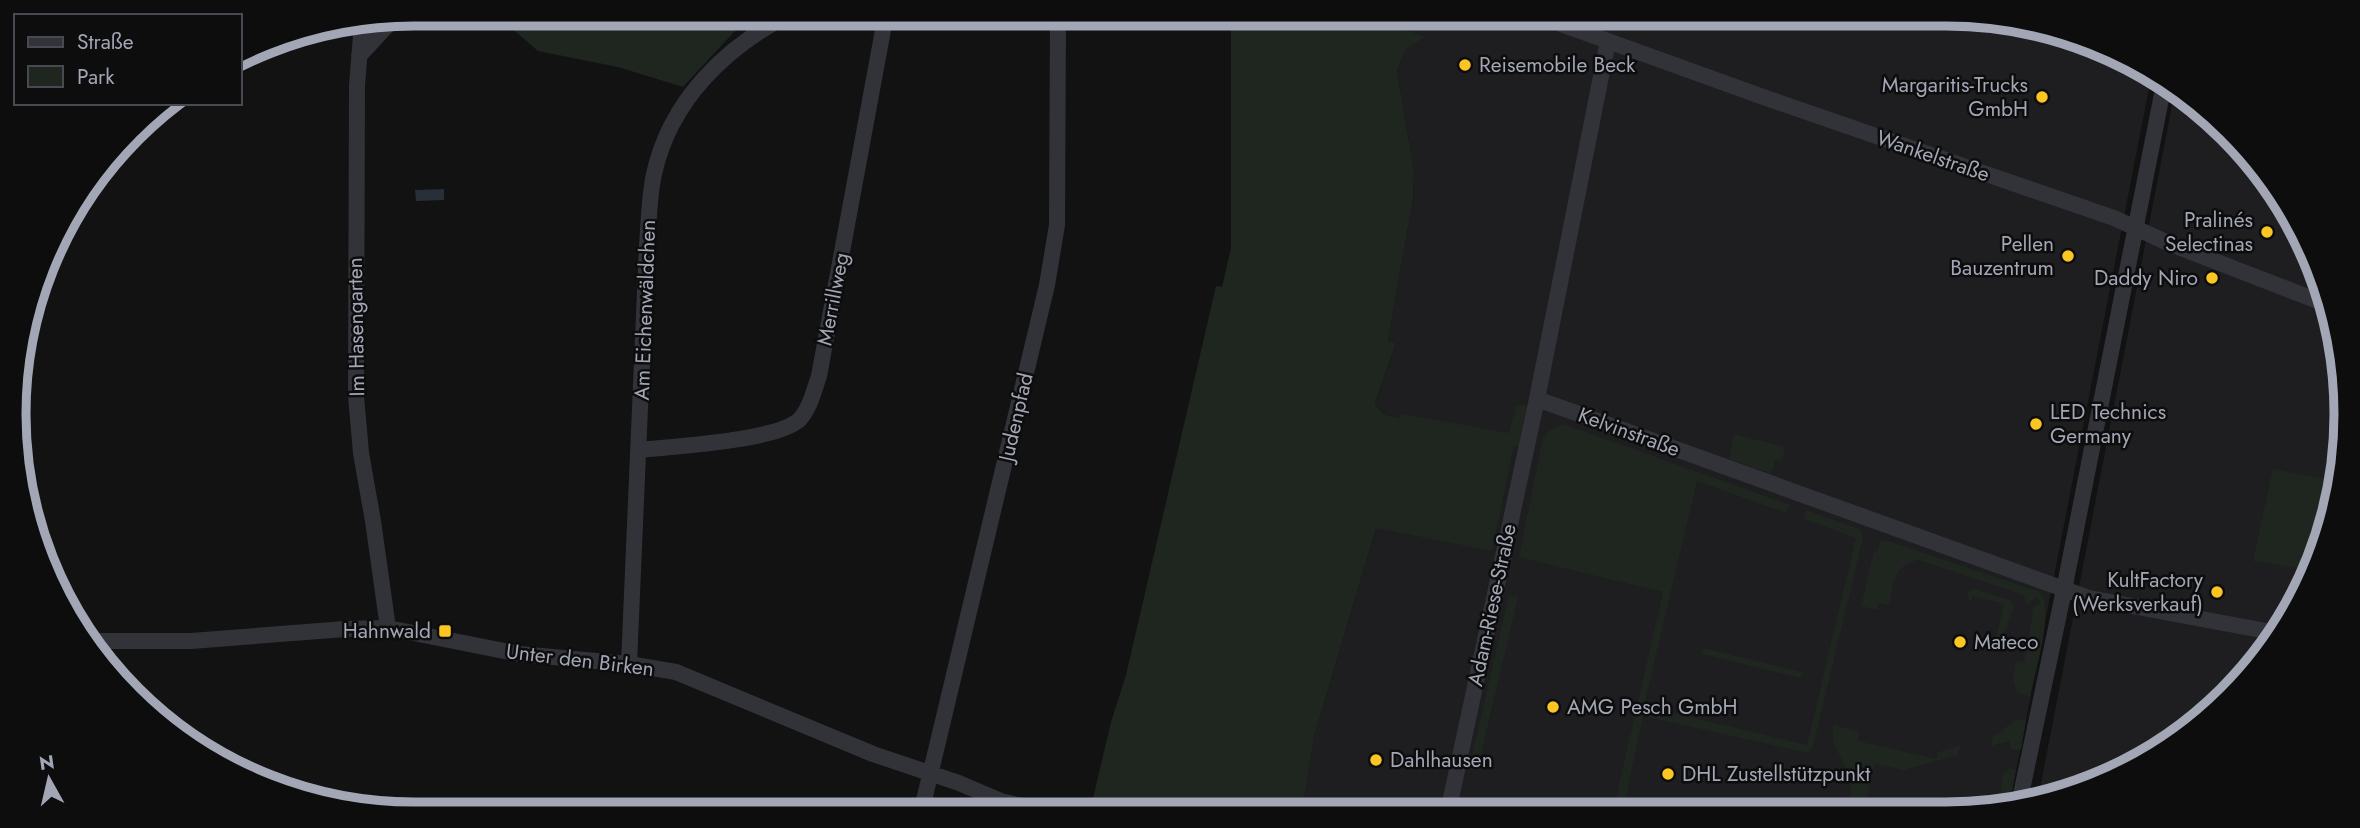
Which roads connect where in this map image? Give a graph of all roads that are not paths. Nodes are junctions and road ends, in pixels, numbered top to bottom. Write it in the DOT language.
graph roads {
  1 [pos="768,26"];
  2 [pos="885,26"];
  3 [pos="1058,26"];
  4 [pos="1566,26"];
  5 [pos="385,27"];
  6 [pos="361,30"];
  7 [pos="1608,41"];
  8 [pos="359,56"];
  9 [pos="2162,93"];
  10 [pos="2136,228"];
  11 [pos="2317,301"];
  12 [pos="1537,399"];
  13 [pos="640,450"];
  14 [pos="2064,590"];
  15 [pos="388,628"];
  16 [pos="2267,631"];
  17 [pos="100,641"];
  18 [pos="629,664"];
  19 [pos="931,774"];
  20 [pos="2021,794"];
  21 [pos="924,802"];
  22 [pos="1005,802"];
  23 [pos="1450,802"];
  1 -- 13 [label="street, Am Eichenwäldchen"];
  2 -- 13 [label="street, Merrillweg"];
  3 -- 19 [label="street, Judenpfad"];
  4 -- 7 [label="street, Wankelstraße"];
  5 -- 8 [label="street"];
  6 -- 8 [label="street, Im Hasengarten"];
  7 -- 10 [label="street, Wankelstraße"];
  7 -- 12 [label="street"];
  8 -- 15 [label="street, Im Hasengarten"];
  9 -- 10 [label="street"];
  10 -- 11 [label="street, Wankelstraße"];
  10 -- 14 [label="street"];
  12 -- 14 [label="street, Kelvinstraße"];
  12 -- 23 [label="street, Adam-Riese-Straße"];
  13 -- 18 [label="street, Am Eichenwäldchen"];
  14 -- 16 [label="street, Kelvinstraße"];
  14 -- 20 [label="street"];
  15 -- 17 [label="street, Unter den Birken"];
  15 -- 18 [label="street, Unter den Birken"];
  18 -- 19 [label="street, Unter den Birken"];
  19 -- 21 [label="street, Judenpfad"];
  19 -- 22 [label="street, Unter den Birken"];
}
